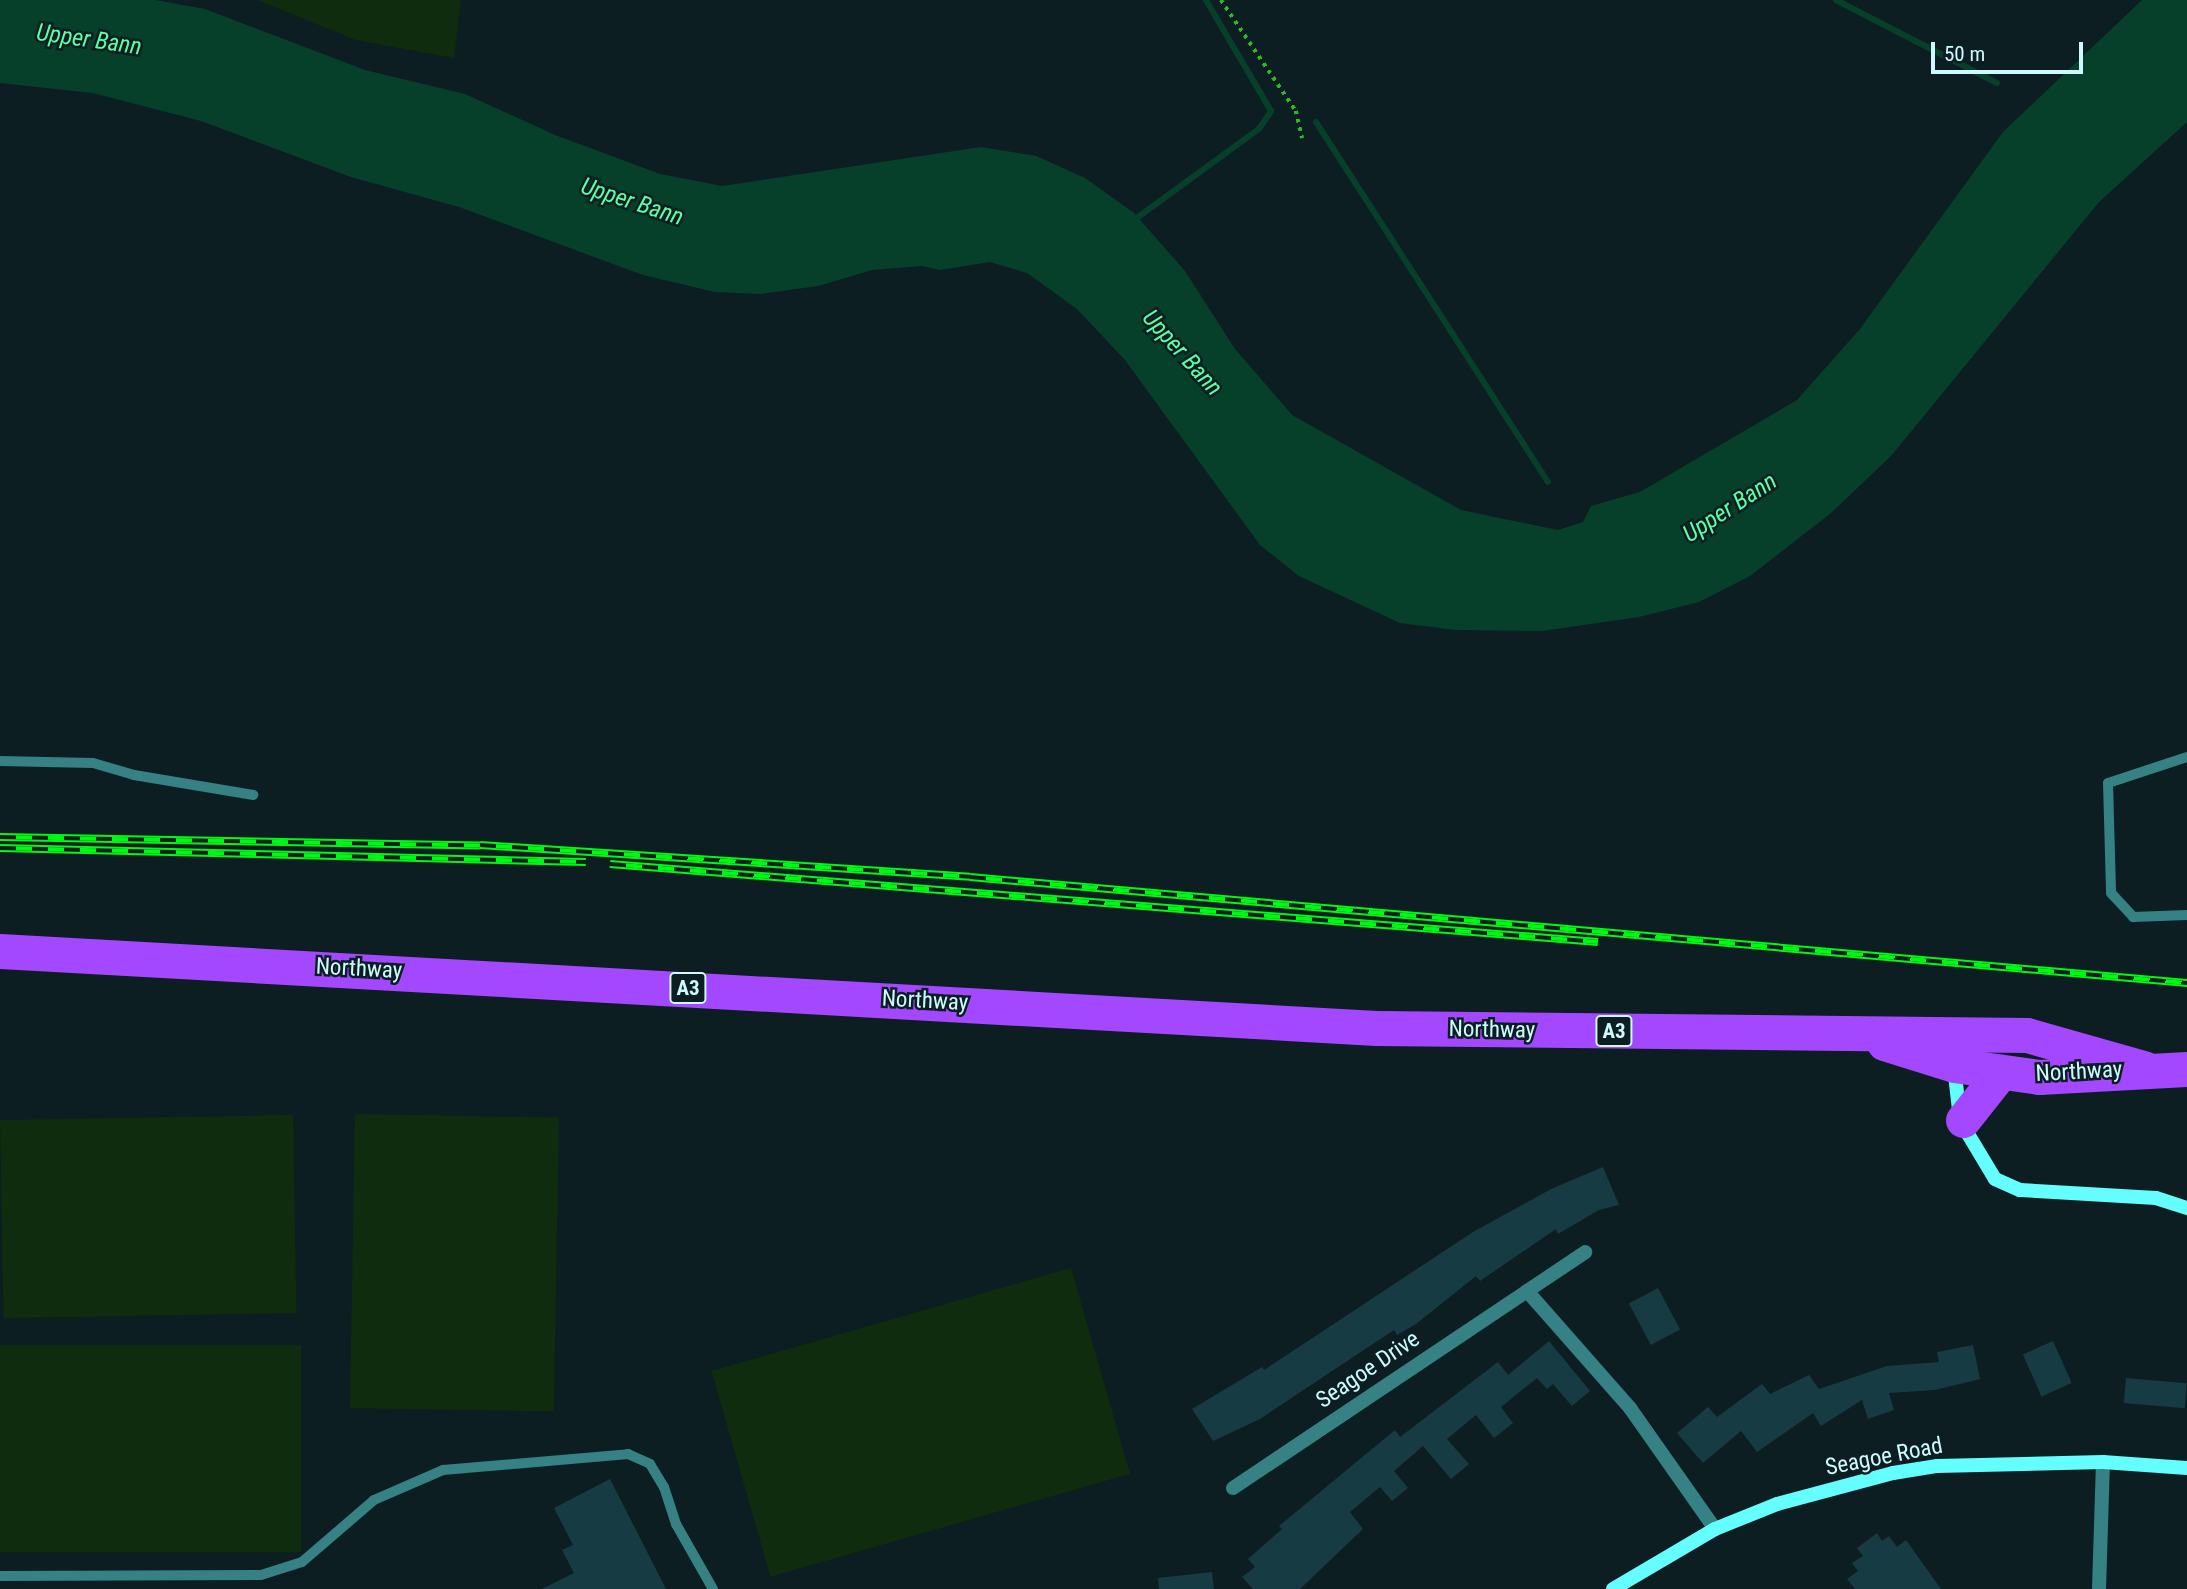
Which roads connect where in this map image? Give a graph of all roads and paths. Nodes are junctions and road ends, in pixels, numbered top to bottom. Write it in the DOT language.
graph roads {
  1 [pos="1221,0"];
  2 [pos="1302,138"];
  3 [pos="2187,757"];
  4 [pos="0,761"];
  5 [pos="253,795"];
  6 [pos="2187,915"];
  7 [pos="0,951"];
  8 [pos="1953,1048"];
  9 [pos="2144,1068"];
  10 [pos="2187,1069"];
  11 [pos="2001,1072"];
  12 [pos="1963,1120"];
  13 [pos="2187,1208"];
  14 [pos="1585,1252"];
  15 [pos="1527,1291"];
  16 [pos="2104,1462"];
  17 [pos="2187,1468"];
  18 [pos="1233,1488"];
  19 [pos="1715,1529"];
  20 [pos="0,1576"];
  21 [pos="713,1589"];
  22 [pos="1613,1589"];
  23 [pos="2099,1589"];
  1 -- 2 [label="path"];
  3 -- 6 [label="lane"];
  4 -- 5 [label="lane"];
  7 -- 8 [label="highway, Northway / A3"];
  8 -- 9 [label="highway, Northway / A3"];
  8 -- 11 [label="highway, Northway / A3"];
  8 -- 12 [label="main road"];
  9 -- 10 [label="highway, Northway / A3"];
  9 -- 11 [label="highway, Northway / A3"];
  11 -- 12 [label="highway"];
  12 -- 13 [label="main road"];
  14 -- 15 [label="street, Seagoe Drive"];
  15 -- 18 [label="street, Seagoe Drive"];
  15 -- 19 [label="street"];
  16 -- 17 [label="main road, Seagoe Road"];
  16 -- 19 [label="main road, Seagoe Road"];
  16 -- 23 [label="street"];
  19 -- 22 [label="main road, Seagoe Road"];
  20 -- 21 [label="lane"];
}
